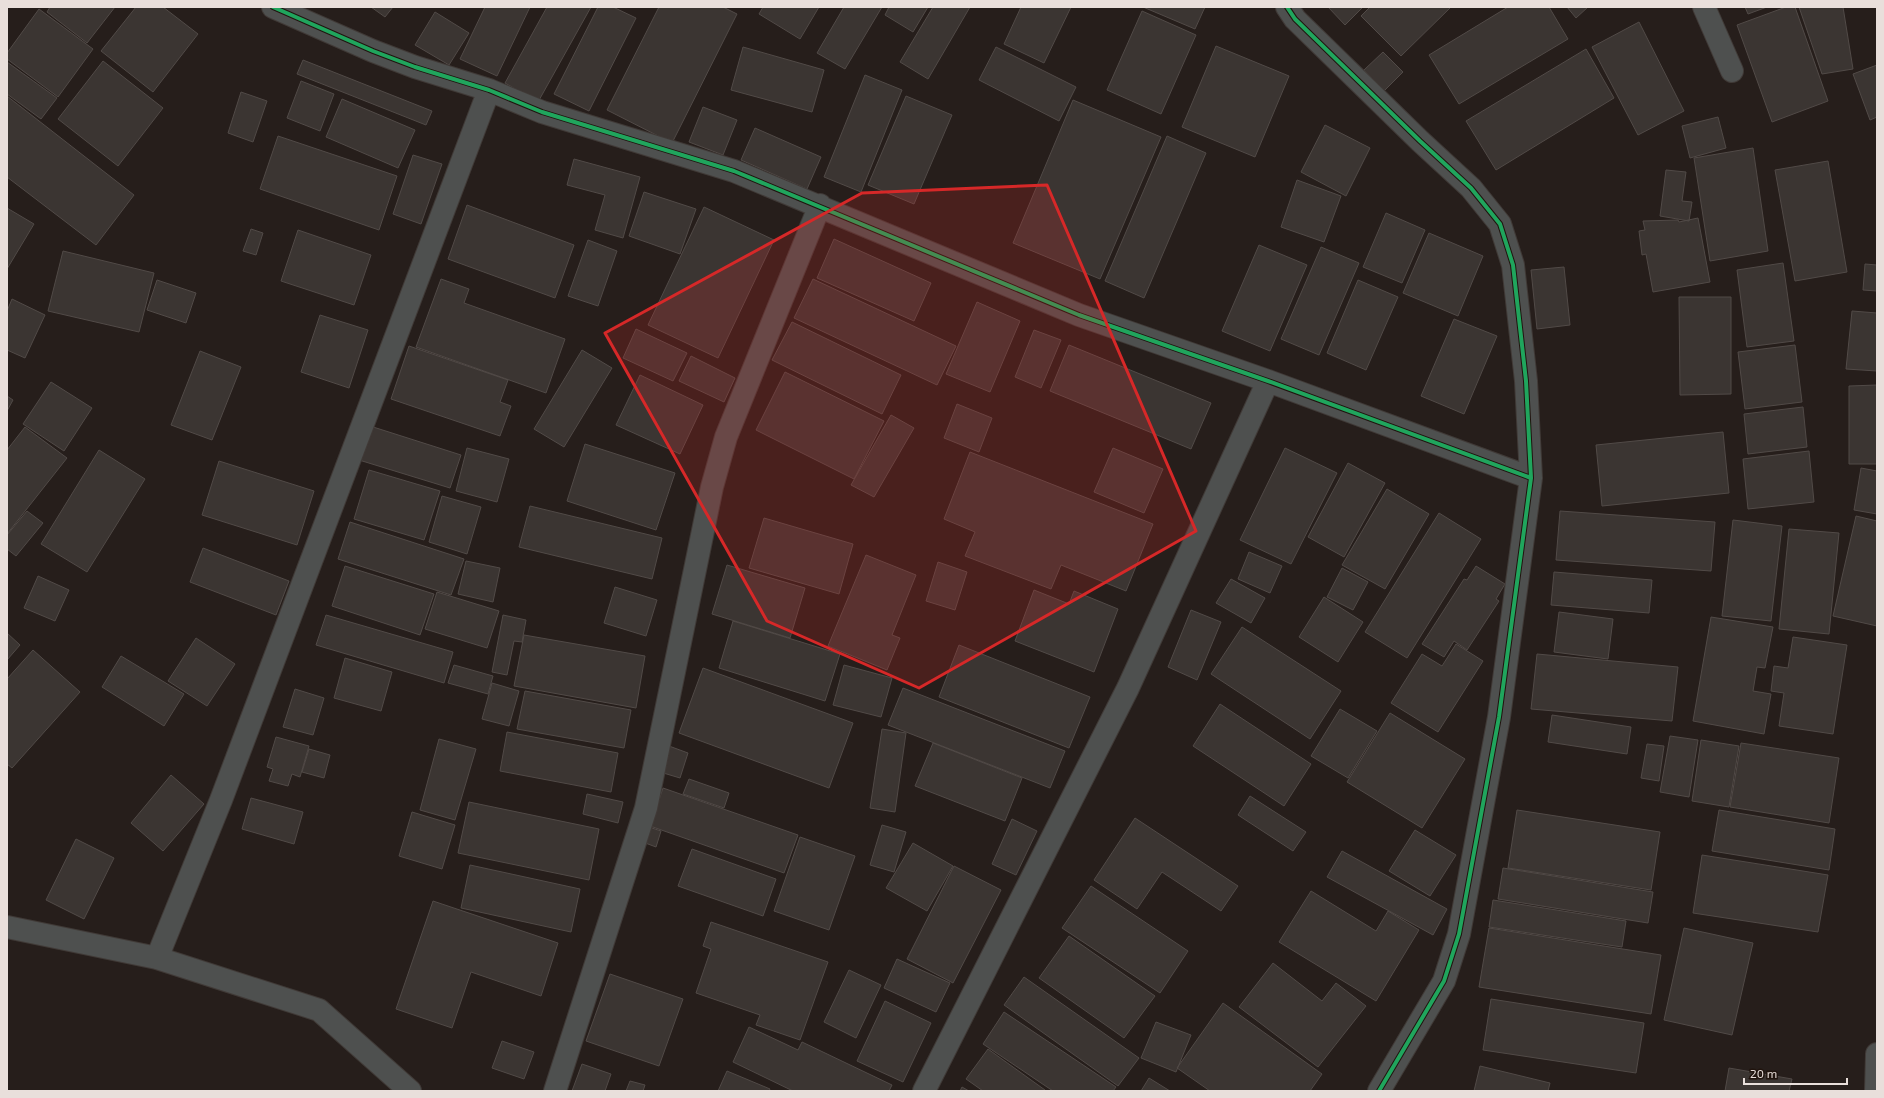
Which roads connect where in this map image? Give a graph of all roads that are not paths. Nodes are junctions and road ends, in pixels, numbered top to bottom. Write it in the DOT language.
graph roads {
  1 [pos="273,7"];
  2 [pos="1287,7"];
  3 [pos="1704,7"];
  4 [pos="1732,71"];
  5 [pos="489,90"];
  6 [pos="820,205"];
  7 [pos="1268,381"];
  8 [pos="1531,478"];
  9 [pos="7,926"];
  10 [pos="157,958"];
  11 [pos="1877,1054"];
  12 [pos="410,1091"];
  13 [pos="555,1091"];
  14 [pos="924,1091"];
  15 [pos="1379,1091"];
  16 [pos="1876,1091"];
  1 -- 5 [label="street"];
  2 -- 8 [label="street"];
  3 -- 4 [label="street"];
  5 -- 6 [label="street"];
  5 -- 10 [label="street"];
  6 -- 7 [label="street"];
  6 -- 13 [label="street"];
  7 -- 8 [label="street"];
  7 -- 14 [label="street"];
  8 -- 15 [label="street"];
  9 -- 10 [label="street"];
  10 -- 12 [label="street"];
  11 -- 16 [label="street"];
}
